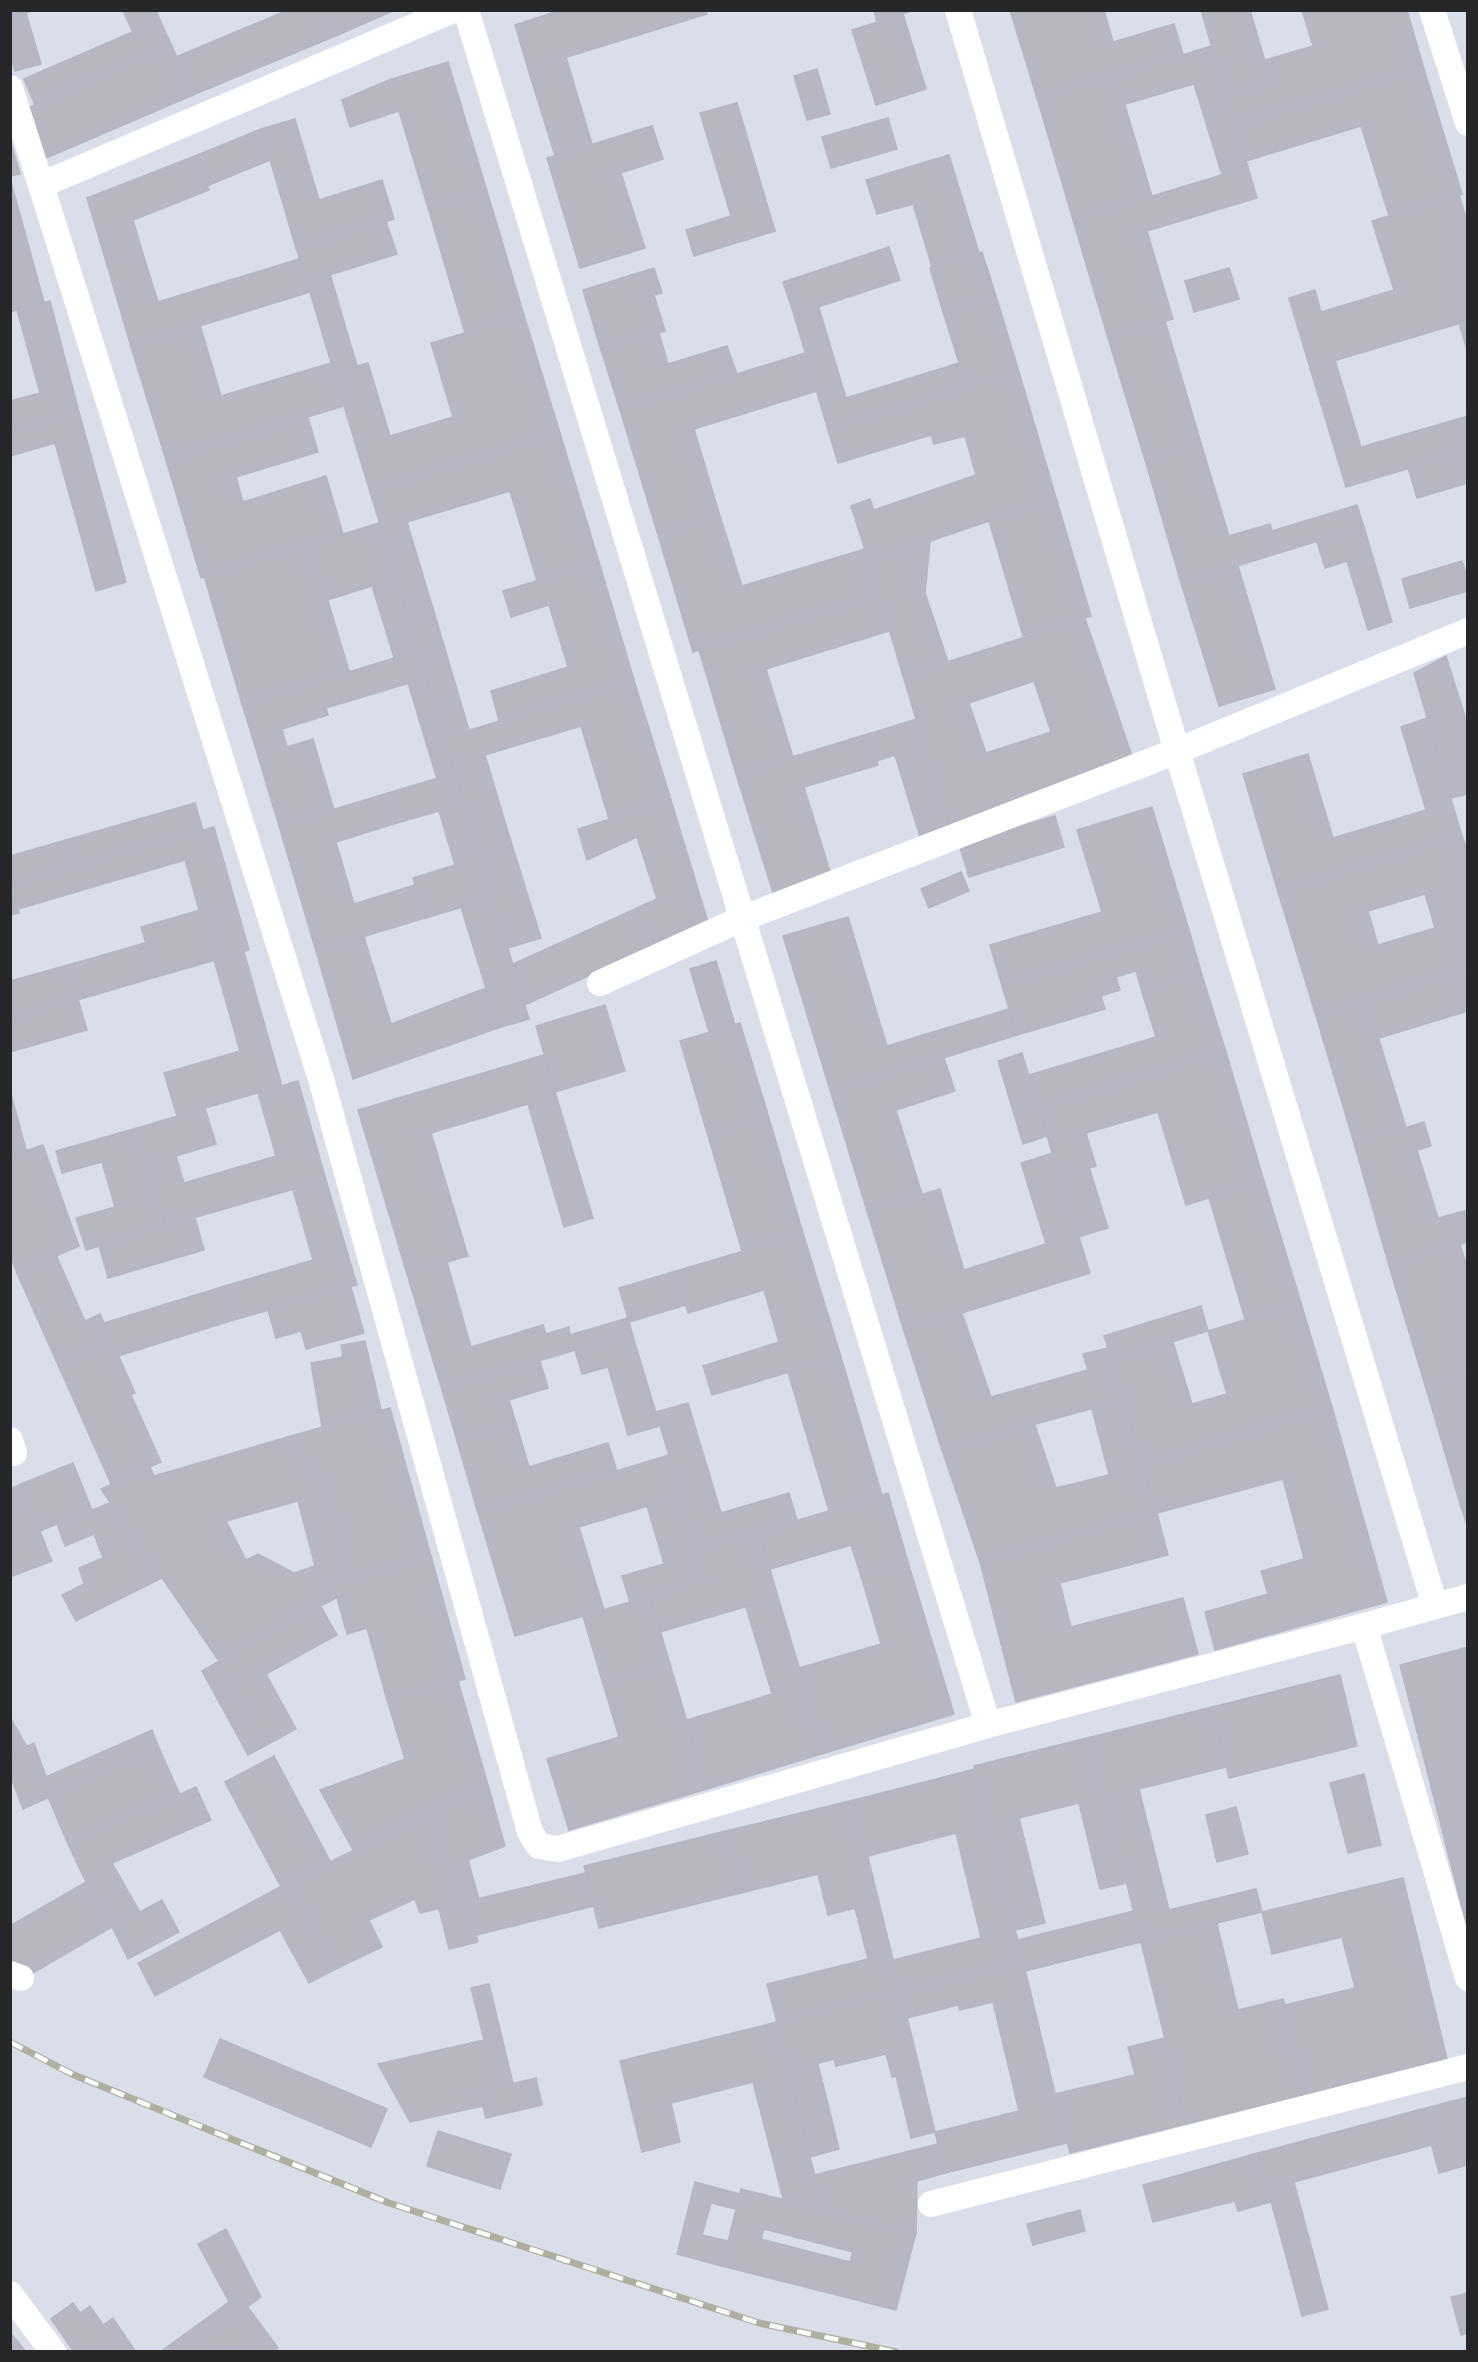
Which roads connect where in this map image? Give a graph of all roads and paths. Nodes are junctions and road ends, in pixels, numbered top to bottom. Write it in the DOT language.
graph roads {
  1 [pos="453,10"];
  2 [pos="466,10"];
  3 [pos="958,10"];
  4 [pos="1432,10"];
  5 [pos="10,88"];
  6 [pos="1467,123"];
  7 [pos="41,185"];
  8 [pos="1467,631"];
  9 [pos="1177,751"];
  10 [pos="741,919"];
  11 [pos="600,983"];
  12 [pos="1467,1597"];
  13 [pos="1435,1606"];
  14 [pos="1364,1626"];
  15 [pos="988,1725"];
  16 [pos="1467,1978"];
  17 [pos="1467,2067"];
  18 [pos="931,2204"];
  19 [pos="10,2294"];
  20 [pos="53,2352"];
  1 -- 7 [label="lane"];
  2 -- 10 [label="lane"];
  3 -- 9 [label="lane"];
  4 -- 6 [label="lane"];
  5 -- 7 [label="lane"];
  7 -- 15 [label="lane"];
  8 -- 9 [label="lane"];
  9 -- 10 [label="lane"];
  9 -- 13 [label="lane"];
  10 -- 11 [label="lane"];
  10 -- 15 [label="lane"];
  12 -- 13 [label="lane"];
  13 -- 14 [label="lane"];
  14 -- 15 [label="lane"];
  14 -- 16 [label="lane"];
  17 -- 18 [label="lane"];
  19 -- 20 [label="lane"];
}
